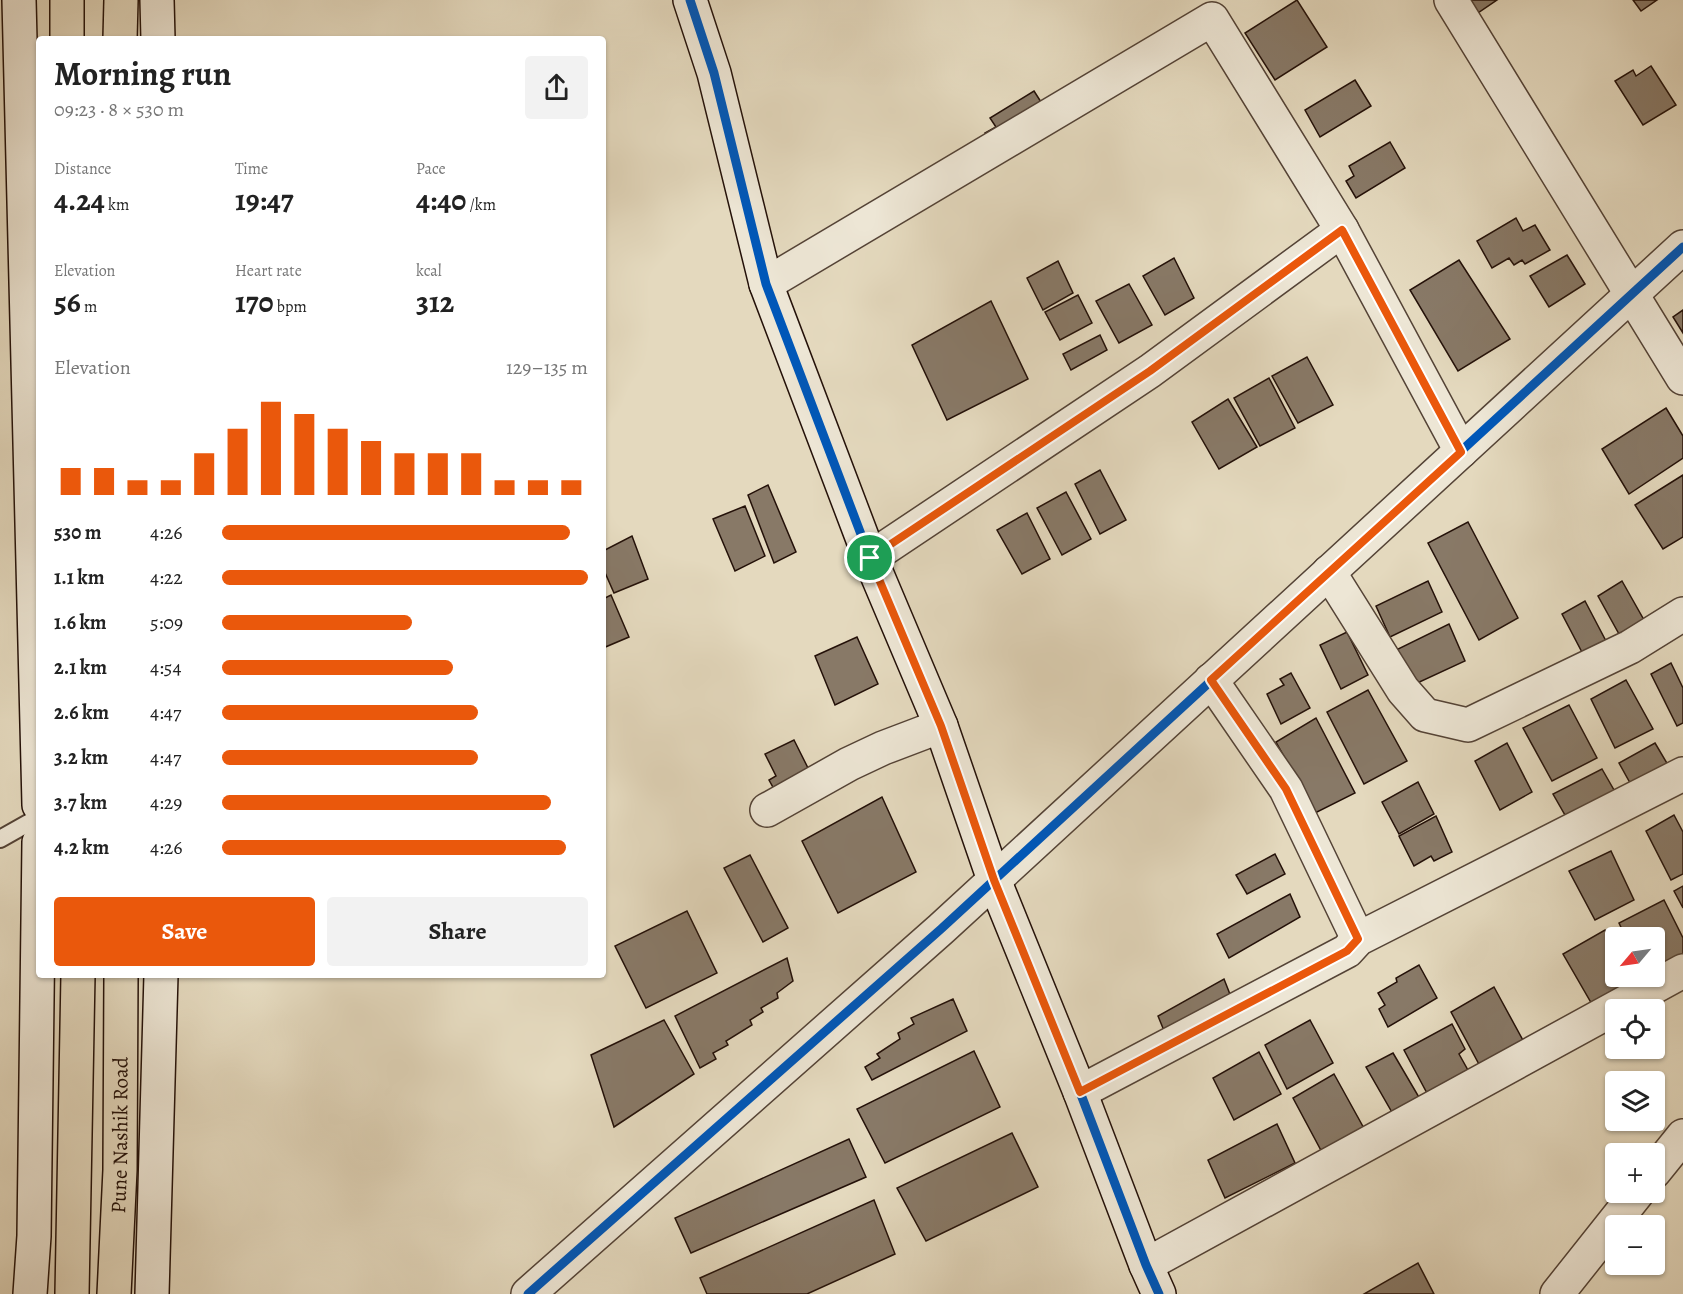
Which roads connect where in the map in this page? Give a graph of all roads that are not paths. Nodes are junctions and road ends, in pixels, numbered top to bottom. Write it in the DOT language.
graph roads {
  1 [pos="19,0"];
  2 [pos="67,0"];
  3 [pos="121,0"];
  4 [pos="157,0"];
  5 [pos="690,0"];
  6 [pos="1451,0"];
  7 [pos="67,36"];
  8 [pos="120,36"];
  9 [pos="158,36"];
  10 [pos="1342,230"];
  11 [pos="1683,247"];
  12 [pos="766,284"];
  13 [pos="1632,294"];
  14 [pos="1683,378"];
  15 [pos="1461,452"];
  16 [pos="870,558"];
  17 [pos="1329,572"];
  18 [pos="1683,614"];
  19 [pos="1211,680"];
  20 [pos="36,684"];
  21 [pos="941,726"];
  22 [pos="1683,774"];
  23 [pos="767,810"];
  24 [pos="36,819"];
  25 [pos="0,839"];
  26 [pos="994,880"];
  27 [pos="1358,939"];
  28 [pos="1683,971"];
  29 [pos="37,978"];
  30 [pos="78,978"];
  31 [pos="121,978"];
  32 [pos="161,978"];
  33 [pos="1080,1092"];
  34 [pos="1683,1136"];
  35 [pos="1665,1158"];
  36 [pos="1629,1203"];
  37 [pos="1153,1280"];
  38 [pos="30,1294"];
  39 [pos="72,1294"];
  40 [pos="114,1294"];
  41 [pos="152,1294"];
  42 [pos="528,1294"];
  43 [pos="1557,1294"];
  1 -- 20 [label="street"];
  2 -- 7 [label="highway"];
  3 -- 8 [label="highway"];
  4 -- 9 [label="street"];
  5 -- 12 [label="street"];
  6 -- 13 [label="street"];
  10 -- 12 [label="street"];
  10 -- 15 [label="street"];
  10 -- 16 [label="street"];
  11 -- 13 [label="street"];
  12 -- 16 [label="street"];
  13 -- 14 [label="street"];
  13 -- 15 [label="street"];
  15 -- 17 [label="street"];
  16 -- 21 [label="street"];
  17 -- 18 [label="street"];
  17 -- 19 [label="street"];
  19 -- 26 [label="street"];
  19 -- 27 [label="street"];
  21 -- 23 [label="street"];
  21 -- 26 [label="street"];
  22 -- 27 [label="street"];
  24 -- 25 [label="lane"];
  26 -- 33 [label="street"];
  26 -- 42 [label="street"];
  27 -- 33 [label="street"];
  28 -- 37 [label="street"];
  29 -- 38 [label="street"];
  30 -- 39 [label="highway, Pune Nashik Road"];
  31 -- 40 [label="highway, Pune Nashik Road"];
  32 -- 41 [label="street"];
  33 -- 37 [label="street"];
  34 -- 35 [label="street"];
  36 -- 43 [label="street"];
}
